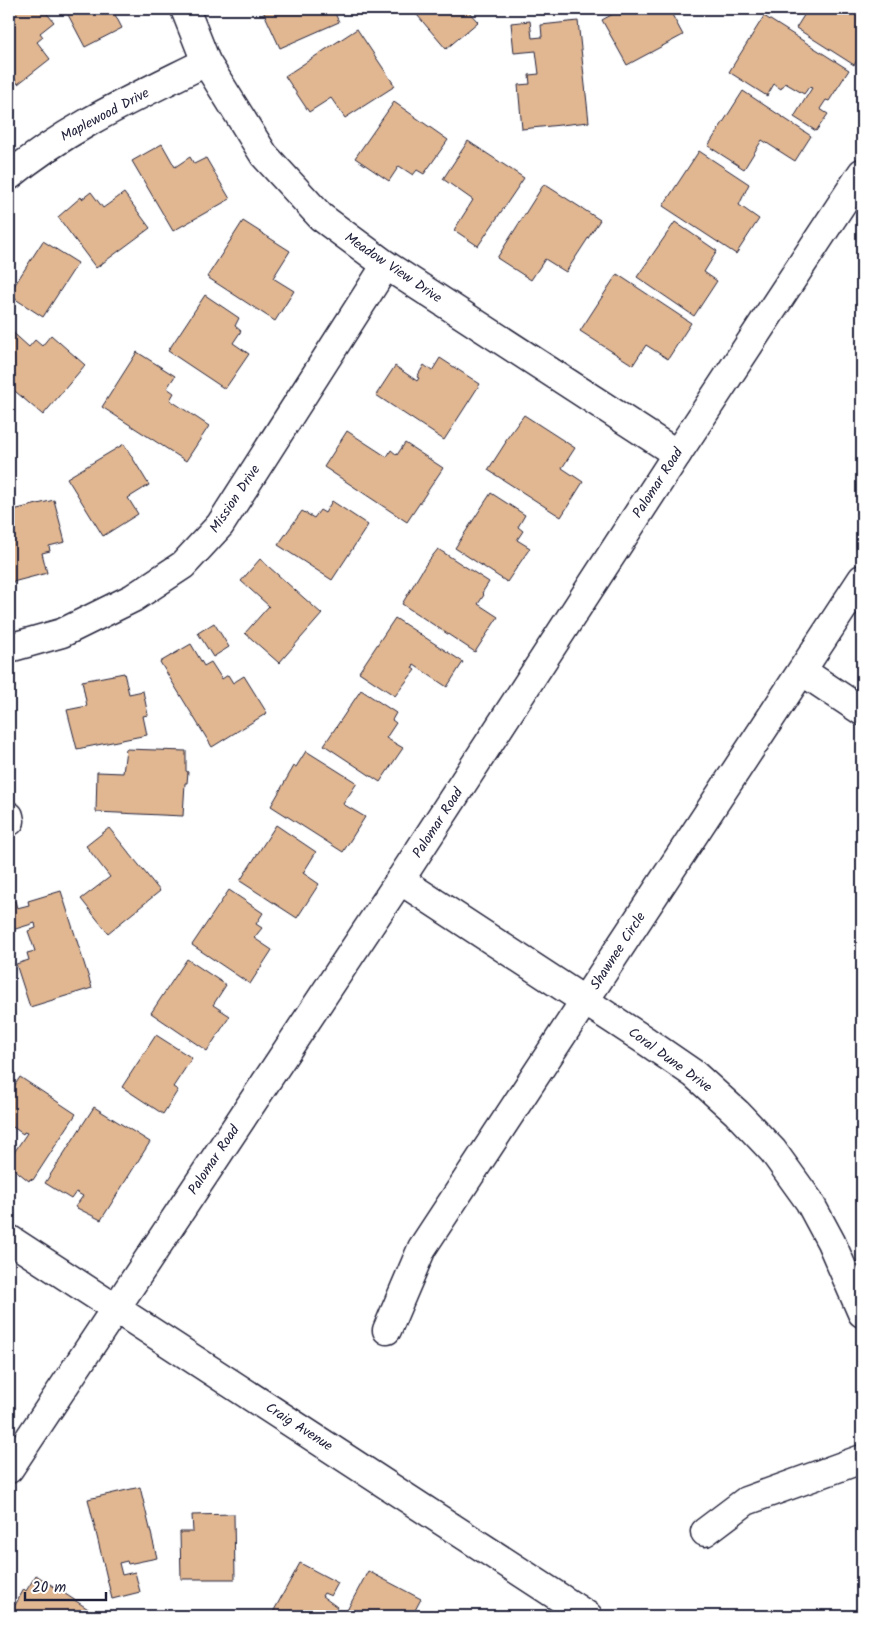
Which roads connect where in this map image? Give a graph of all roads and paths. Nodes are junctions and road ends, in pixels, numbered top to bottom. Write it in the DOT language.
graph roads {
  1 [pos="185,9"];
  2 [pos="206,62"];
  3 [pos="862,173"];
  4 [pos="9,176"];
  5 [pos="386,265"];
  6 [pos="677,454"];
  7 [pos="862,579"];
  8 [pos="9,648"];
  9 [pos="802,670"];
  10 [pos="862,711"];
  11 [pos="400,880"];
  12 [pos="585,1001"];
  13 [pos="9,1239"];
  14 [pos="115,1308"];
  15 [pos="862,1313"];
  16 [pos="387,1330"];
  17 [pos="862,1459"];
  18 [pos="9,1469"];
  19 [pos="705,1532"];
  20 [pos="588,1616"];
  1 -- 2 [label="street, Meadow View Drive"];
  2 -- 4 [label="street, Maplewood Drive"];
  2 -- 5 [label="street, Meadow View Drive"];
  3 -- 6 [label="street, Palomar Road"];
  5 -- 6 [label="street, Meadow View Drive"];
  5 -- 8 [label="street, Mission Drive"];
  6 -- 11 [label="street, Palomar Road"];
  7 -- 9 [label="street, Shawnee Circle"];
  9 -- 10 [label="street"];
  9 -- 12 [label="street, Shawnee Circle"];
  11 -- 12 [label="street, Coral Dune Drive"];
  11 -- 14 [label="street, Palomar Road"];
  12 -- 15 [label="street, Coral Dune Drive"];
  12 -- 16 [label="street, Shawnee Circle"];
  13 -- 14 [label="street, Craig Avenue"];
  14 -- 18 [label="street, Palomar Road"];
  14 -- 20 [label="street, Craig Avenue"];
  17 -- 19 [label="street"];
}
